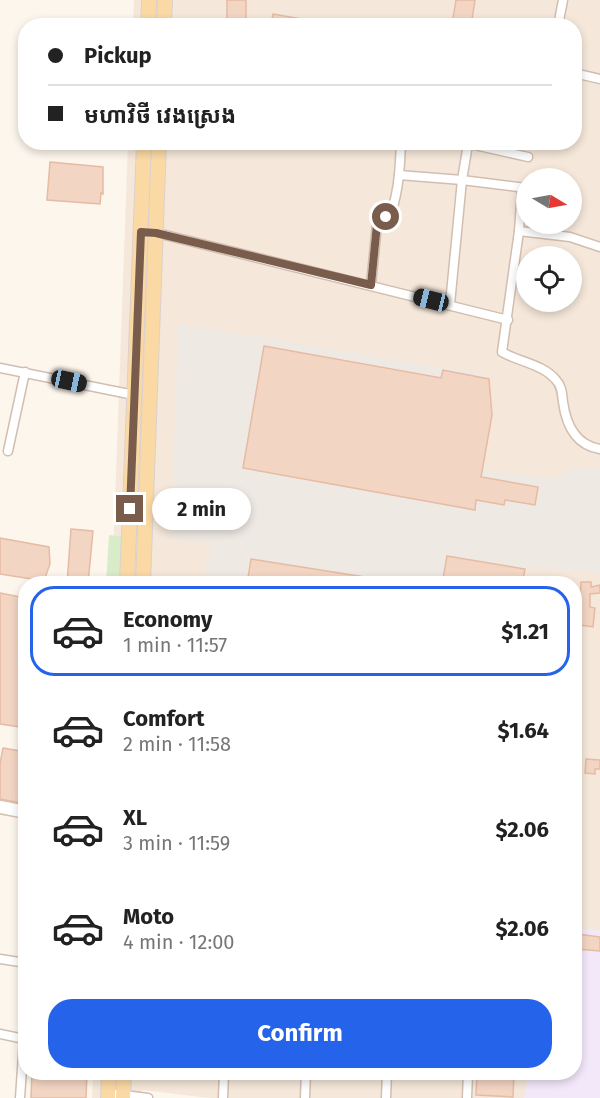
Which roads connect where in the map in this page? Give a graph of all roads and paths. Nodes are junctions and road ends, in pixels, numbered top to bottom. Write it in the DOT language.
graph roads {
  1 [pos="149,0"];
  2 [pos="165,0"];
  3 [pos="563,0"];
  4 [pos="148,18"];
  5 [pos="164,18"];
  6 [pos="560,18"];
  7 [pos="582,75"];
  8 [pos="600,79"];
  9 [pos="144,150"];
  10 [pos="159,150"];
  11 [pos="400,150"];
  12 [pos="464,150"];
  13 [pos="496,150"];
  14 [pos="528,157"];
  15 [pos="399,175"];
  16 [pos="462,180"];
  17 [pos="516,187"];
  18 [pos="141,232"];
  19 [pos="156,233"];
  20 [pos="519,234"];
  21 [pos="550,234"];
  22 [pos="600,247"];
  23 [pos="371,285"];
  24 [pos="450,304"];
  25 [pos="508,320"];
  26 [pos="0,368"];
  27 [pos="25,372"];
  28 [pos="134,395"];
  29 [pos="600,449"];
  30 [pos="8,451"];
  31 [pos="131,488"];
  32 [pos="146,488"];
  33 [pos="127,576"];
  34 [pos="143,576"];
  35 [pos="0,807"];
  36 [pos="18,810"];
  37 [pos="0,959"];
  38 [pos="18,962"];
  39 [pos="0,1034"];
  40 [pos="18,1038"];
  41 [pos="21,1080"];
  42 [pos="109,1080"];
  43 [pos="124,1080"];
  44 [pos="224,1080"];
  45 [pos="305,1080"];
  46 [pos="387,1080"];
  47 [pos="468,1080"];
  48 [pos="108,1096"];
  49 [pos="123,1097"];
  50 [pos="20,1098"];
  51 [pos="148,1098"];
  52 [pos="223,1098"];
  53 [pos="304,1098"];
  54 [pos="386,1098"];
  55 [pos="467,1098"];
  1 -- 4 [label="main road"];
  2 -- 5 [label="main road"];
  3 -- 6 [label="street"];
  7 -- 8 [label="street"];
  9 -- 18 [label="main road"];
  10 -- 19 [label="main road"];
  11 -- 15 [label="street"];
  12 -- 16 [label="street"];
  13 -- 14 [label="street"];
  15 -- 16 [label="street"];
  15 -- 23 [label="street"];
  16 -- 17 [label="street"];
  16 -- 24 [label="street"];
  18 -- 19 [label="street"];
  18 -- 28 [label="main road"];
  19 -- 23 [label="street"];
  19 -- 32 [label="main road"];
  20 -- 25 [label="street"];
  21 -- 22 [label="street"];
  23 -- 24 [label="street"];
  24 -- 25 [label="street"];
  25 -- 29 [label="street"];
  26 -- 27 [label="street"];
  27 -- 28 [label="street"];
  27 -- 30 [label="street"];
  28 -- 31 [label="main road"];
  31 -- 32 [label="main road"];
  31 -- 33 [label="main road"];
  32 -- 34 [label="main road"];
  35 -- 36 [label="street"];
  37 -- 38 [label="street"];
  39 -- 40 [label="street"];
  41 -- 50 [label="street"];
  42 -- 48 [label="main road"];
  43 -- 49 [label="main road"];
  44 -- 52 [label="street"];
  45 -- 53 [label="street"];
  46 -- 54 [label="street"];
  47 -- 55 [label="street"];
  48 -- 49 [label="street"];
  49 -- 51 [label="street"];
}
